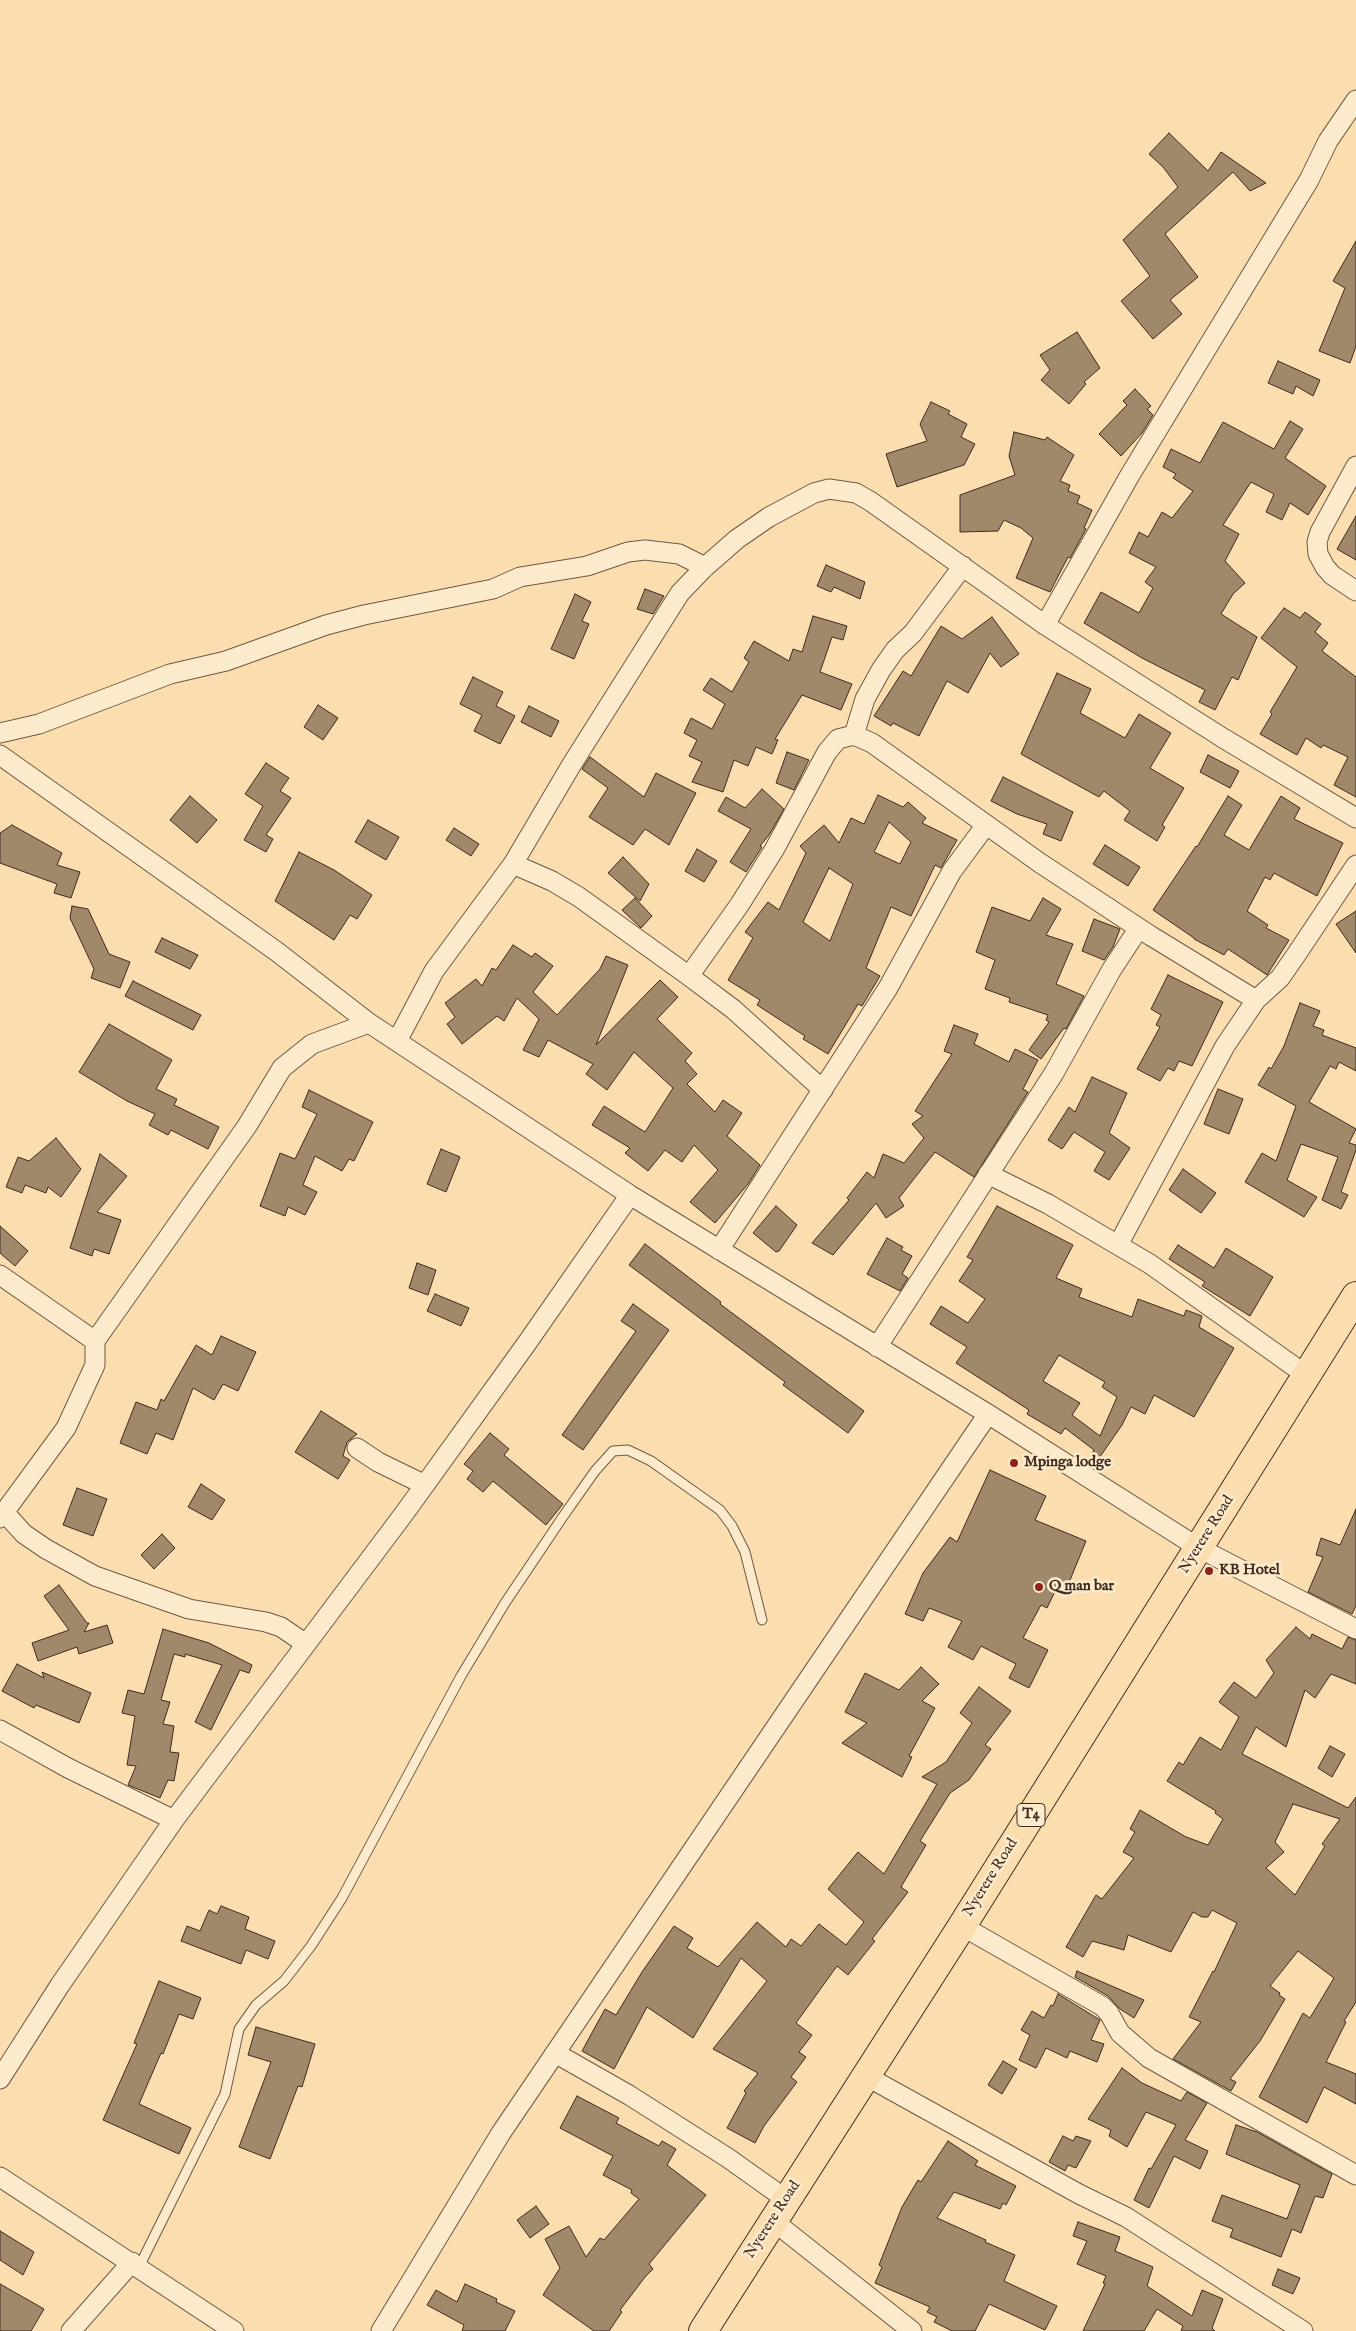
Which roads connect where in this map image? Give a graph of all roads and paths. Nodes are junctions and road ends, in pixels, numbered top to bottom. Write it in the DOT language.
graph roads {
  1 [pos="1356,100"];
  2 [pos="1356,466"];
  3 [pos="963,566"];
  4 [pos="705,567"];
  5 [pos="1356,591"];
  6 [pos="1045,625"];
  7 [pos="0,733"];
  8 [pos="854,735"];
  9 [pos="0,755"];
  10 [pos="1356,818"];
  11 [pos="986,824"];
  12 [pos="513,864"];
  13 [pos="1356,865"];
  14 [pos="1139,928"];
  15 [pos="689,976"];
  16 [pos="1256,1000"];
  17 [pos="369,1023"];
  18 [pos="397,1041"];
  19 [pos="823,1090"];
  20 [pos="988,1174"];
  21 [pos="630,1195"];
  22 [pos="1118,1244"];
  23 [pos="719,1250"];
  24 [pos="0,1275"];
  25 [pos="1356,1296"];
  26 [pos="95,1340"];
  27 [pos="877,1346"];
  28 [pos="1306,1375"];
  29 [pos="988,1414"];
  30 [pos="357,1448"];
  31 [pos="425,1485"];
  32 [pos="2,1516"];
  33 [pos="1199,1548"];
  34 [pos="762,1620"];
  35 [pos="1356,1629"];
  36 [pos="306,1644"];
  37 [pos="0,1730"];
  38 [pos="174,1820"];
  39 [pos="962,1926"];
  40 [pos="555,2053"];
  41 [pos="866,2076"];
  42 [pos="0,2079"];
  43 [pos="1356,2175"];
  44 [pos="0,2177"];
  45 [pos="779,2210"];
  46 [pos="136,2265"];
  47 [pos="71,2331"];
  48 [pos="234,2331"];
  49 [pos="381,2331"];
  50 [pos="703,2331"];
  51 [pos="912,2331"];
  52 [pos="1303,2331"];
  1 -- 6 [label="street"];
  2 -- 5 [label="street"];
  3 -- 4 [label="street"];
  3 -- 6 [label="street"];
  3 -- 8 [label="street"];
  4 -- 7 [label="street"];
  4 -- 12 [label="street"];
  6 -- 10 [label="street"];
  8 -- 11 [label="street"];
  8 -- 15 [label="street"];
  9 -- 17 [label="street"];
  11 -- 14 [label="street"];
  11 -- 19 [label="street"];
  12 -- 15 [label="street"];
  12 -- 18 [label="street"];
  13 -- 16 [label="street"];
  14 -- 16 [label="street"];
  14 -- 20 [label="street"];
  15 -- 19 [label="street"];
  16 -- 22 [label="street"];
  17 -- 18 [label="street"];
  17 -- 26 [label="street"];
  18 -- 21 [label="street"];
  19 -- 23 [label="street"];
  20 -- 22 [label="street"];
  20 -- 27 [label="street"];
  21 -- 23 [label="street"];
  21 -- 31 [label="street"];
  22 -- 28 [label="street"];
  23 -- 27 [label="street"];
  24 -- 26 [label="street"];
  25 -- 28 [label="highway, Nyerere Road / T4"];
  26 -- 32 [label="street"];
  27 -- 29 [label="street"];
  28 -- 33 [label="highway, Nyerere Road / T4"];
  29 -- 33 [label="street"];
  29 -- 40 [label="street"];
  30 -- 31 [label="street"];
  31 -- 36 [label="street"];
  32 -- 36 [label="street"];
  33 -- 35 [label="street"];
  33 -- 39 [label="highway, Nyerere Road / T4"];
  34 -- 46 [label="lane"];
  36 -- 38 [label="street"];
  37 -- 38 [label="street"];
  38 -- 42 [label="street"];
  39 -- 41 [label="highway, Nyerere Road / T4"];
  39 -- 43 [label="street"];
  40 -- 45 [label="street"];
  40 -- 49 [label="street"];
  41 -- 45 [label="highway, Nyerere Road / T4"];
  41 -- 52 [label="street"];
  44 -- 46 [label="street"];
  45 -- 50 [label="highway, Nyerere Road / T4"];
  45 -- 51 [label="street"];
  46 -- 47 [label="street"];
  46 -- 48 [label="street"];
}
